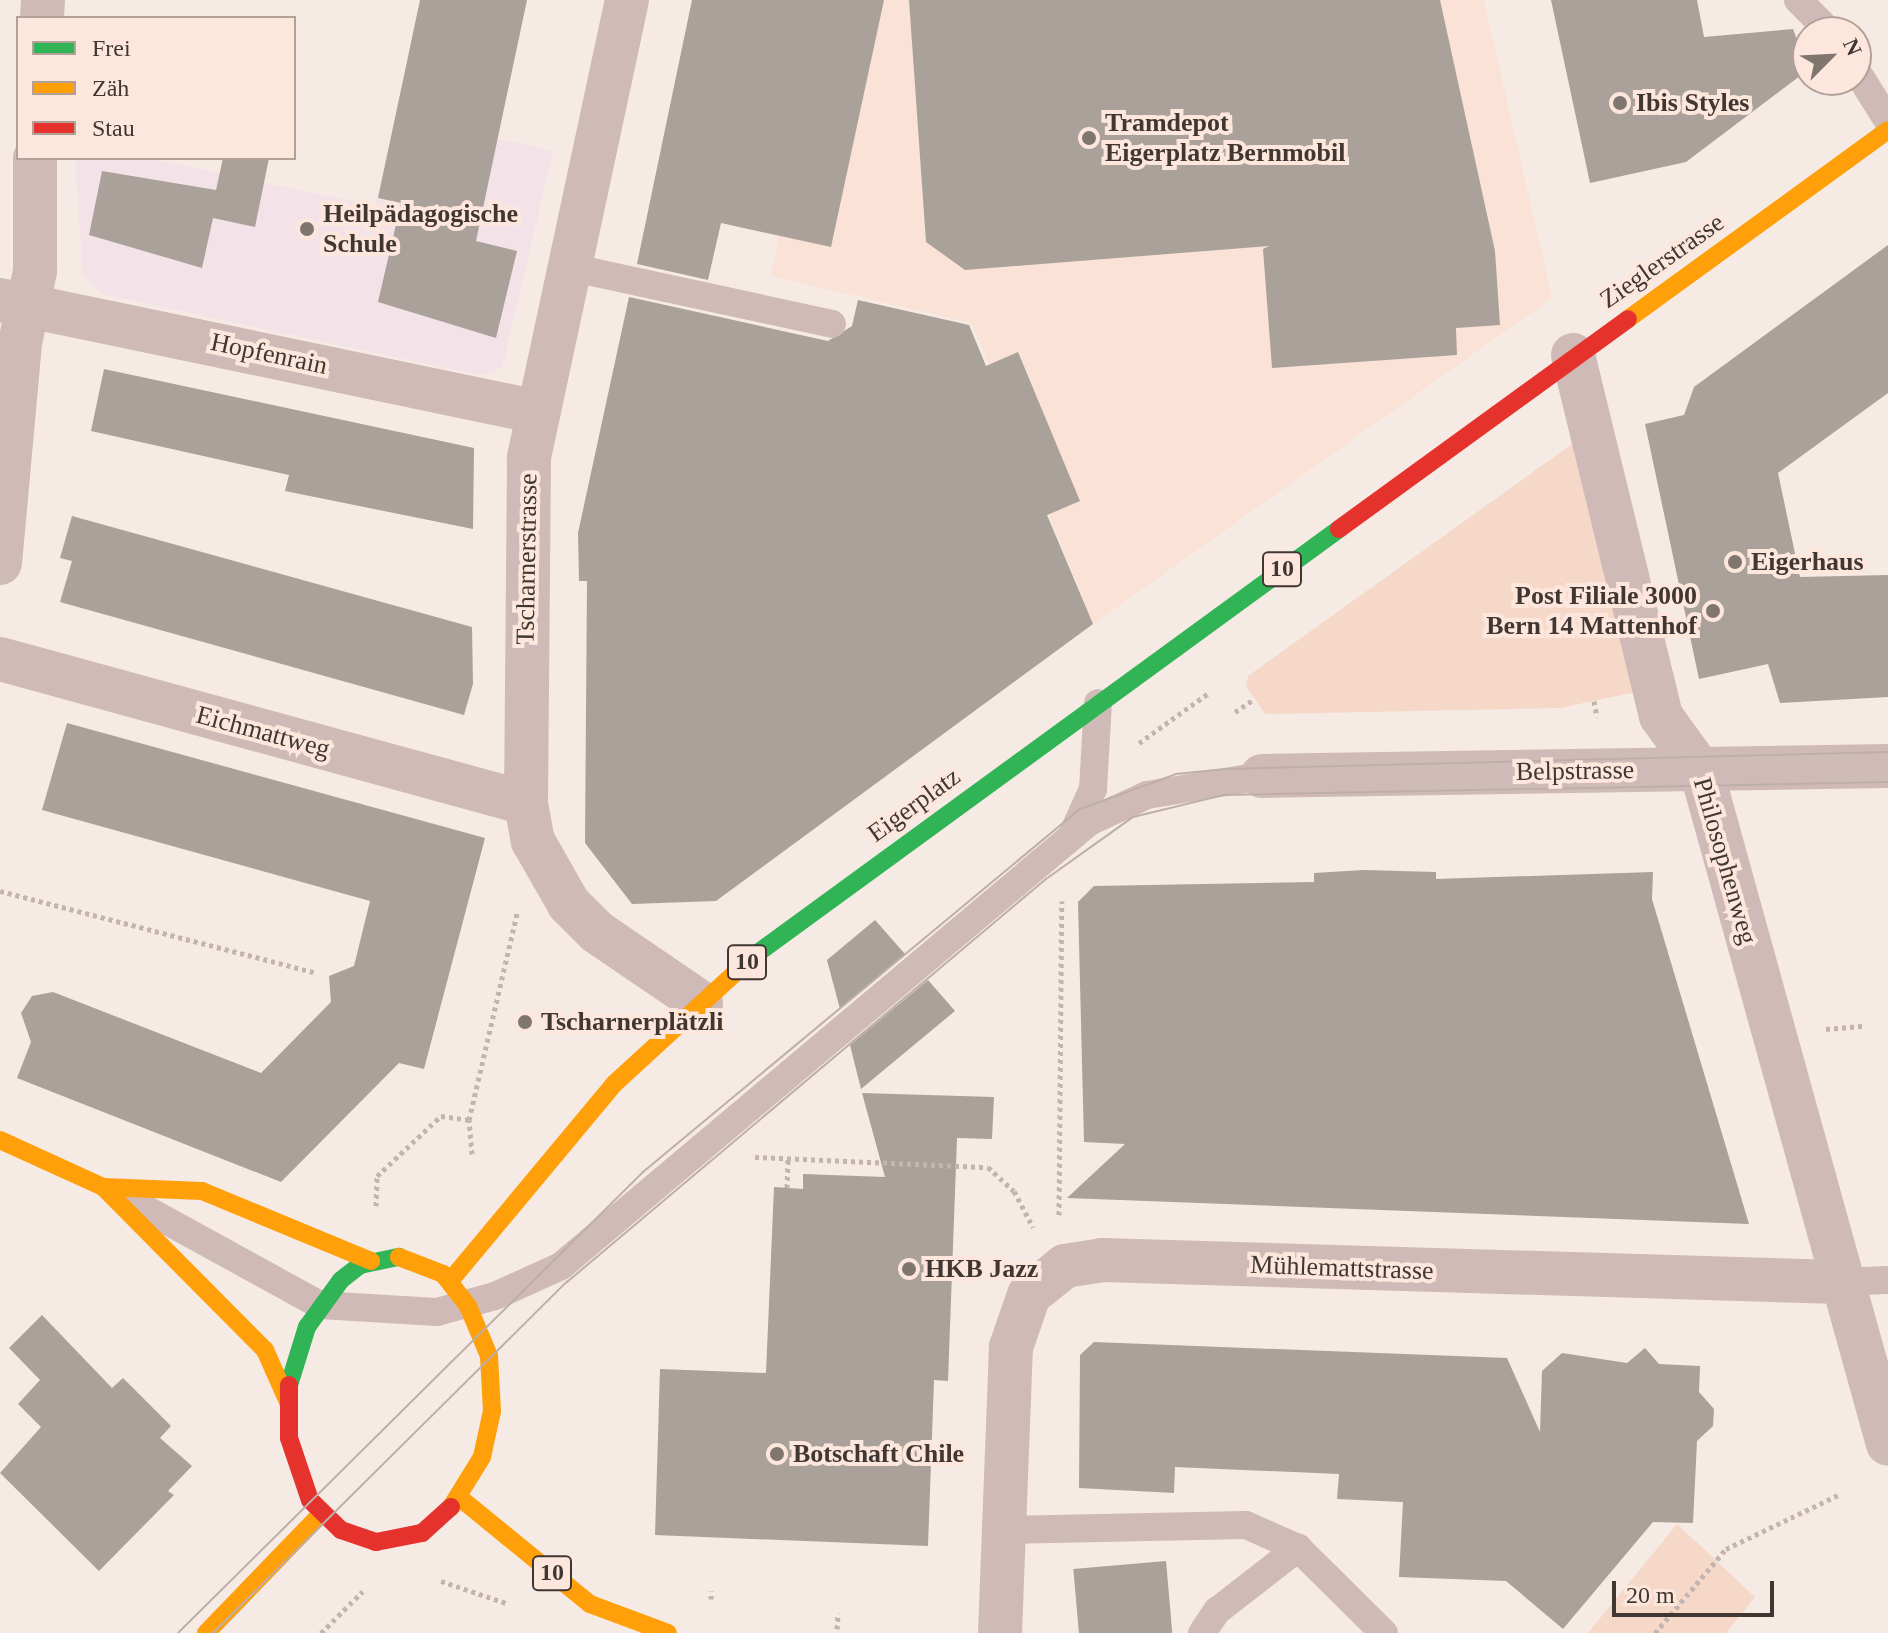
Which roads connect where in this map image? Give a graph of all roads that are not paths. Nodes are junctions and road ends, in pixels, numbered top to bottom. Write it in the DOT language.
graph roads {
  1 [pos="627,0"];
  2 [pos="1798,0"];
  3 [pos="1814,16"];
  4 [pos="1872,96"];
  5 [pos="1888,121"];
  6 [pos="1888,130"];
  7 [pos="35,160"];
  8 [pos="569,267"];
  9 [pos="14,302"];
  10 [pos="832,324"];
  11 [pos="1573,355"];
  12 [pos="538,412"];
  13 [pos="1466,435"];
  14 [pos="0,563"];
  15 [pos="0,659"];
  16 [pos="1098,703"];
  17 [pos="1888,766"];
  18 [pos="1702,773"];
  19 [pos="1262,776"];
  20 [pos="529,822"];
  21 [pos="1072,835"];
  22 [pos="701,1003"];
  23 [pos="0,1140"];
  24 [pos="103,1187"];
  25 [pos="371,1261"];
  26 [pos="1888,1280"];
  27 [pos="450,1281"];
  28 [pos="1840,1282"];
  29 [pos="320,1305"];
  30 [pos="468,1306"];
  31 [pos="288,1402"];
  32 [pos="1888,1444"];
  33 [pos="460,1498"];
  34 [pos="320,1515"];
  35 [pos="1004,1530"];
  36 [pos="1298,1548"];
  37 [pos="206,1633"];
  38 [pos="668,1633"];
  39 [pos="1000,1633"];
  40 [pos="1202,1633"];
  41 [pos="1384,1633"];
  1 -- 8 [label="street, Tscharnerstrasse"];
  2 -- 3 [label="lane"];
  4 -- 5 [label="lane"];
  6 -- 11 [label="main road, Zieglerstrasse / 10"];
  7 -- 9 [label="street"];
  8 -- 10 [label="lane"];
  8 -- 12 [label="street, Tscharnerstrasse"];
  9 -- 12 [label="street, Hopfenrain"];
  9 -- 14 [label="street"];
  11 -- 13 [label="main road, Zieglerstrasse / 10"];
  11 -- 18 [label="street, Philosophenweg"];
  12 -- 20 [label="street, Tscharnerstrasse"];
  13 -- 16 [label="main road, Eigerplatz / 10"];
  15 -- 20 [label="street, Eichmattweg"];
  16 -- 21 [label="lane"];
  16 -- 22 [label="main road, Eigerplatz / 10"];
  17 -- 18 [label="street, Belpstrasse"];
  18 -- 19 [label="street, Belpstrasse"];
  18 -- 28 [label="street, Philosophenweg"];
  19 -- 21 [label="lane"];
  20 -- 22 [label="street, Tscharnerstrasse"];
  21 -- 30 [label="lane"];
  22 -- 27 [label="main road, Eigerplatz / 10"];
  23 -- 24 [label="main road"];
  24 -- 25 [label="main road"];
  24 -- 29 [label="lane"];
  24 -- 31 [label="main road"];
  25 -- 27 [label="main road"];
  25 -- 29 [label="main road"];
  26 -- 28 [label="lane"];
  27 -- 30 [label="main road"];
  28 -- 32 [label="street"];
  28 -- 35 [label="street, Mühlemattstrasse"];
  29 -- 30 [label="lane"];
  29 -- 31 [label="main road"];
  30 -- 33 [label="main road"];
  31 -- 34 [label="main road"];
  33 -- 34 [label="main road"];
  33 -- 38 [label="main road, 10"];
  34 -- 37 [label="main road"];
  35 -- 36 [label="lane"];
  35 -- 39 [label="street"];
  36 -- 40 [label="lane"];
  36 -- 41 [label="lane"];
}
